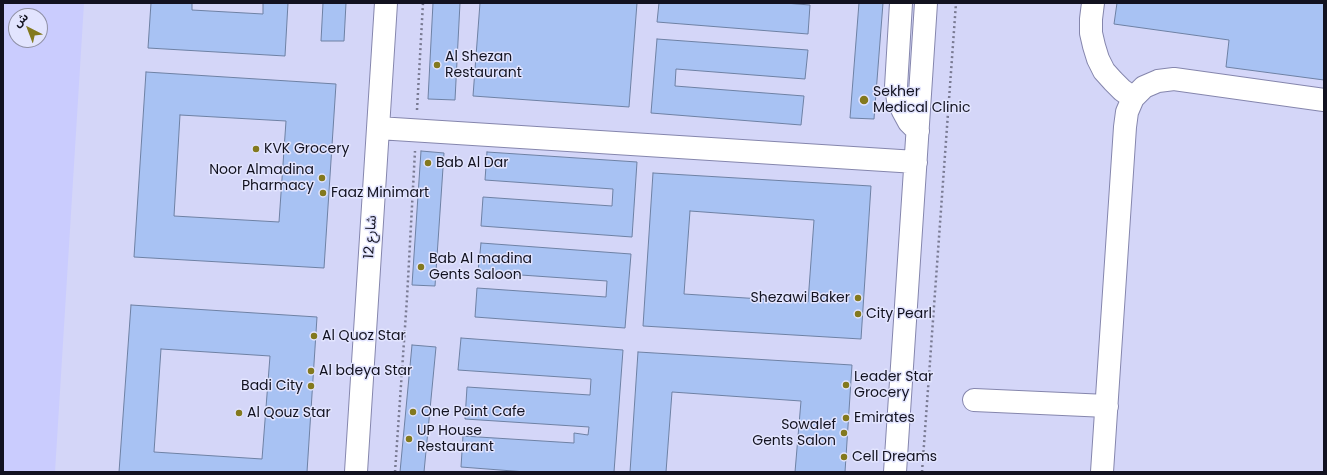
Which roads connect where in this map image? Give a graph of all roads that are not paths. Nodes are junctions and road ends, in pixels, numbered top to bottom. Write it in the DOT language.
graph roads {
  1 [pos="386,3"];
  2 [pos="901,3"];
  3 [pos="926,3"];
  4 [pos="1093,3"];
  5 [pos="1133,98"];
  6 [pos="1324,100"];
  7 [pos="378,128"];
  8 [pos="918,131"];
  9 [pos="916,162"];
  10 [pos="974,400"];
  11 [pos="1107,406"];
  12 [pos="356,472"];
  13 [pos="895,472"];
  14 [pos="1102,472"];
  1 -- 7 [label="street, شارع 12"];
  2 -- 8 [label="street"];
  3 -- 8 [label="street"];
  4 -- 5 [label="street"];
  5 -- 6 [label="street"];
  5 -- 11 [label="street"];
  7 -- 9 [label="street"];
  7 -- 12 [label="street, شارع 12"];
  8 -- 9 [label="street"];
  9 -- 13 [label="street"];
  10 -- 11 [label="street"];
  11 -- 14 [label="street"];
}
